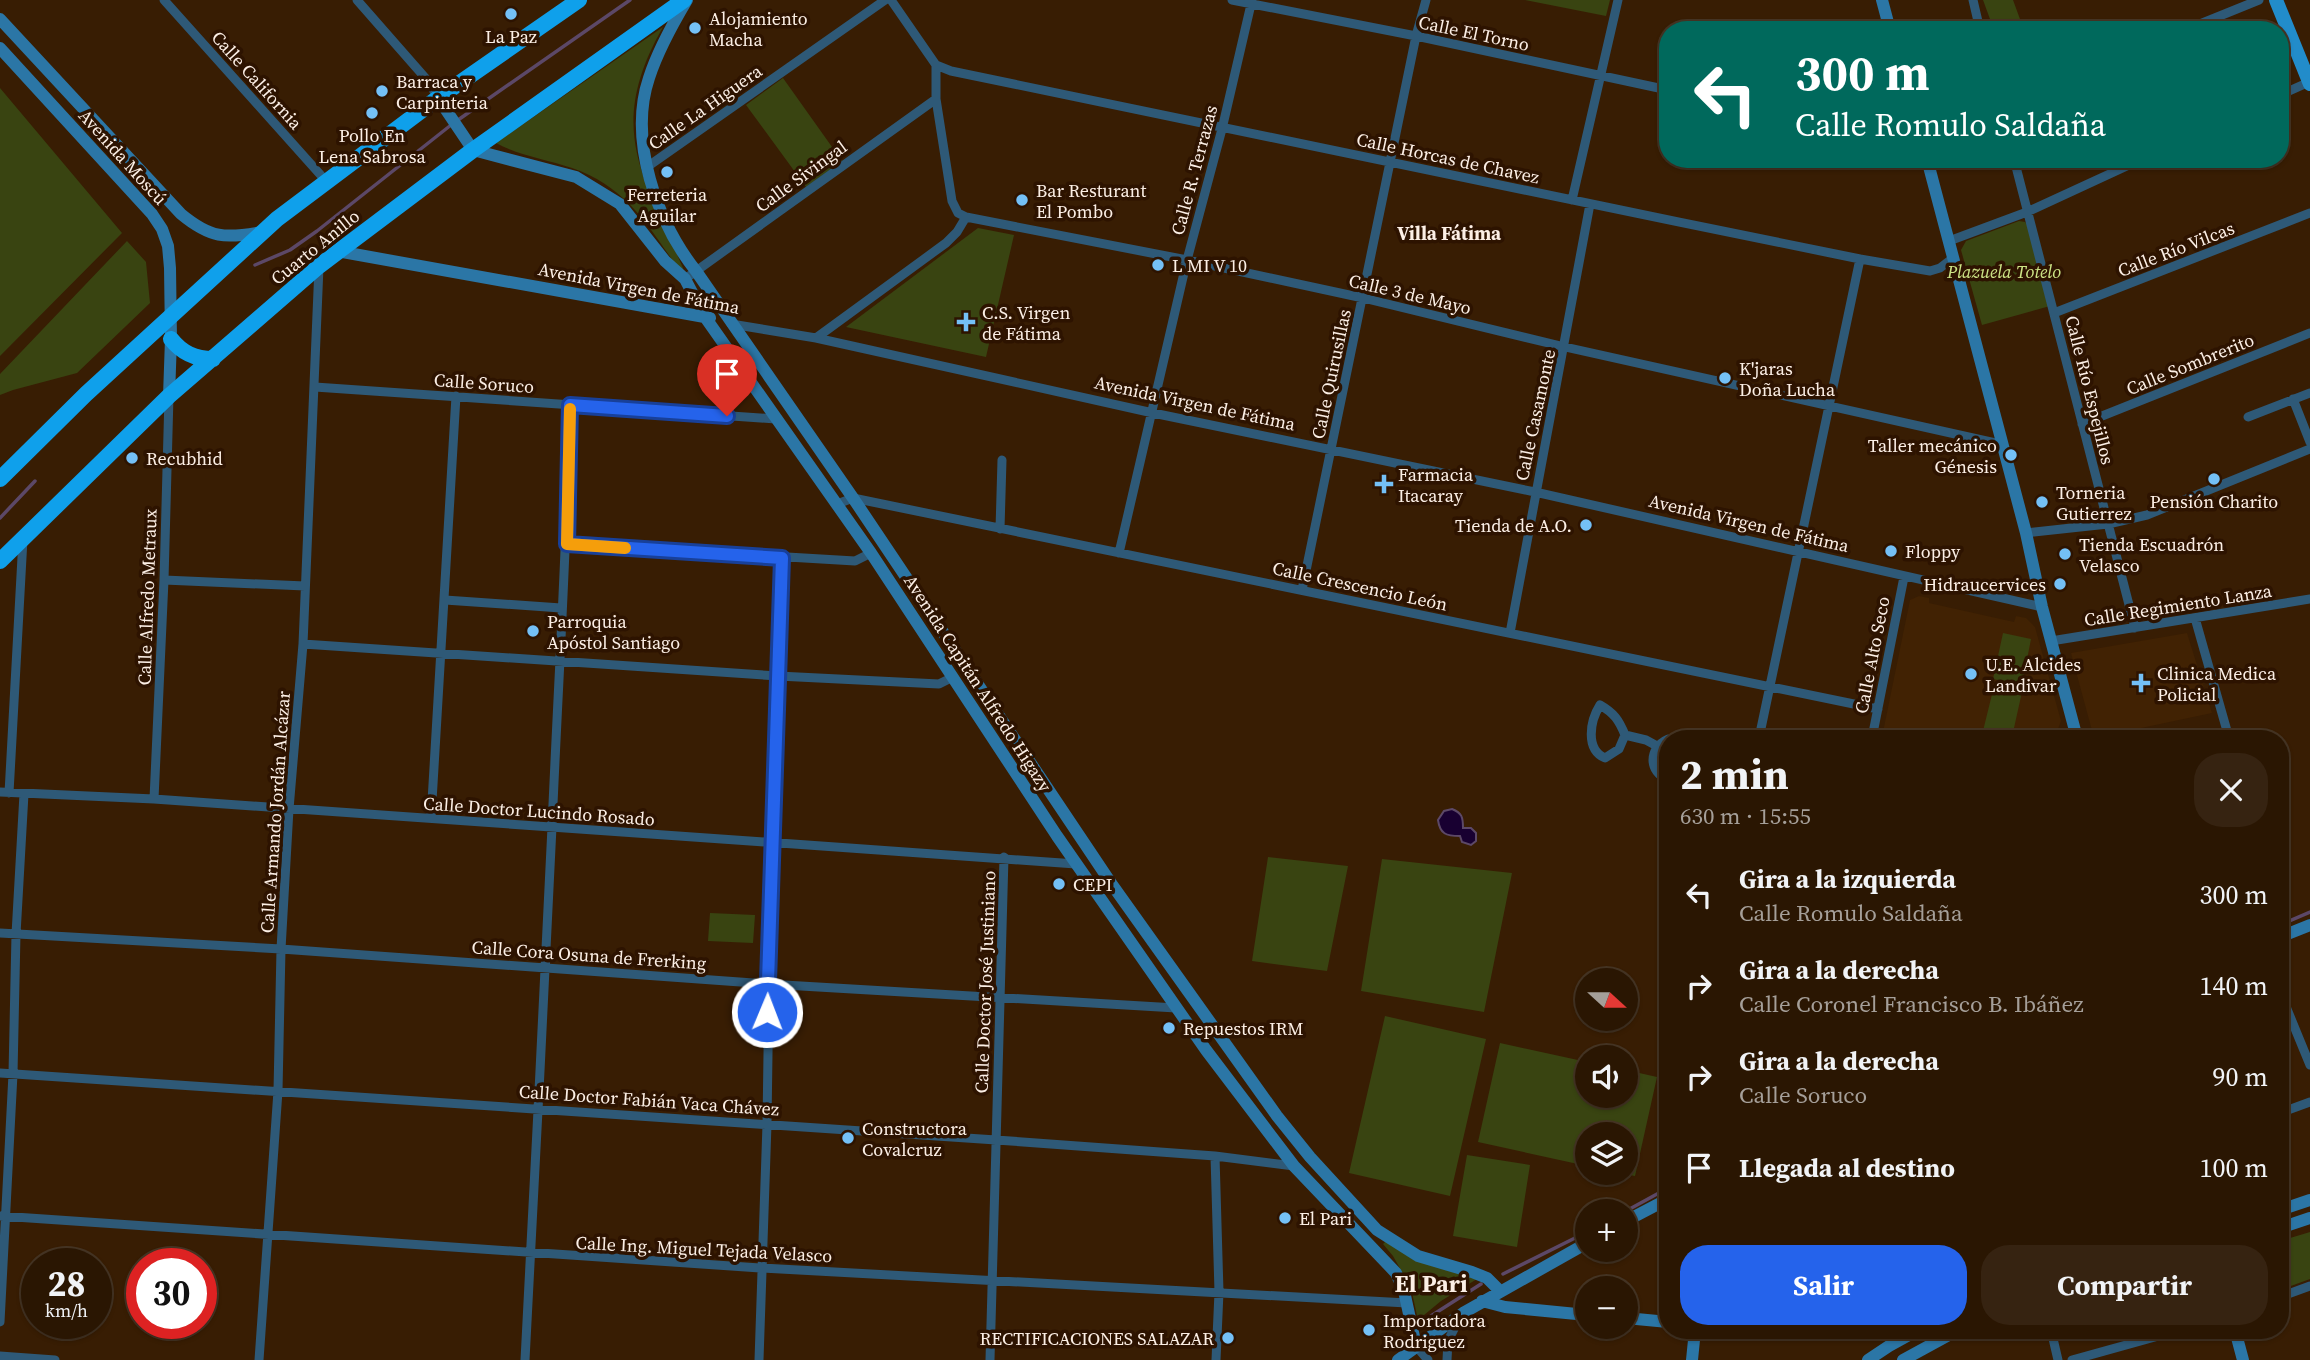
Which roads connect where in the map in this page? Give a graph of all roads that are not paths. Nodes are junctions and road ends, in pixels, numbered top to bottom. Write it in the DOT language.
graph roads {
  1 [pos="164,0"];
  2 [pos="357,0"];
  3 [pos="579,0"];
  4 [pos="686,0"];
  5 [pos="885,0"];
  6 [pos="891,0"];
  7 [pos="1232,0"];
  8 [pos="1426,0"];
  9 [pos="1618,0"];
  10 [pos="1880,0"];
  11 [pos="1973,0"];
  12 [pos="2259,0"];
  13 [pos="2276,0"];
  14 [pos="1252,2"];
  15 [pos="0,19"];
  16 [pos="1887,21"];
  17 [pos="1978,21"];
  18 [pos="2207,21"];
  19 [pos="2285,21"];
  20 [pos="2289,32"];
  21 [pos="1416,36"];
  22 [pos="0,48"];
  23 [pos="936,65"];
  24 [pos="1600,76"];
  25 [pos="2310,83"];
  26 [pos="1659,88"];
  27 [pos="2289,91"];
  28 [pos="73,96"];
  29 [pos="936,99"];
  30 [pos="442,104"];
  31 [pos="57,108"];
  32 [pos="90,117"];
  33 [pos="1222,129"];
  34 [pos="76,131"];
  35 [pos="469,144"];
  36 [pos="1391,162"];
  37 [pos="648,167"];
  38 [pos="1929,168"];
  39 [pos="2016,168"];
  40 [pos="2122,168"];
  41 [pos="326,181"];
  42 [pos="1572,200"];
  43 [pos="1590,204"];
  44 [pos="2027,212"];
  45 [pos="2310,214"];
  46 [pos="966,217"];
  47 [pos="262,233"];
  48 [pos="1949,241"];
  49 [pos="337,251"];
  50 [pos="1953,258"];
  51 [pos="1860,259"];
  52 [pos="1187,260"];
  53 [pos="319,266"];
  54 [pos="696,271"];
  55 [pos="685,279"];
  56 [pos="1363,298"];
  57 [pos="2054,313"];
  58 [pos="170,316"];
  59 [pos="705,317"];
  60 [pos="731,324"];
  61 [pos="2310,333"];
  62 [pos="171,338"];
  63 [pos="816,338"];
  64 [pos="1565,347"];
  65 [pos="213,359"];
  66 [pos="315,387"];
  67 [pos="2310,393"];
  68 [pos="169,396"];
  69 [pos="456,397"];
  70 [pos="2293,399"];
  71 [pos="570,405"];
  72 [pos="1830,406"];
  73 [pos="1153,414"];
  74 [pos="2248,417"];
  75 [pos="776,419"];
  76 [pos="2082,424"];
  77 [pos="2310,442"];
  78 [pos="2000,444"];
  79 [pos="2310,449"];
  80 [pos="1330,450"];
  81 [pos="1002,460"];
  82 [pos="0,479"];
  83 [pos="1535,492"];
  84 [pos="853,498"];
  85 [pos="837,504"];
  86 [pos="2108,524"];
  87 [pos="1000,528"];
  88 [pos="2026,533"];
  89 [pos="23,537"];
  90 [pos="567,544"];
  91 [pos="1797,552"];
  92 [pos="871,553"];
  93 [pos="1119,553"];
  94 [pos="782,558"];
  95 [pos="0,561"];
  96 [pos="1904,577"];
  97 [pos="164,580"];
  98 [pos="305,586"];
  99 [pos="1302,590"];
  100 [pos="2310,599"];
  101 [pos="444,600"];
  102 [pos="2042,607"];
  103 [pos="561,608"];
  104 [pos="2195,618"];
  105 [pos="2135,628"];
  106 [pos="1510,633"];
  107 [pos="2051,641"];
  108 [pos="303,644"];
  109 [pos="442,654"];
  110 [pos="560,662"];
  111 [pos="778,676"];
  112 [pos="953,677"];
  113 [pos="1769,687"];
  114 [pos="1878,709"];
  115 [pos="1761,730"];
  116 [pos="1874,730"];
  117 [pos="2075,730"];
  118 [pos="2228,730"];
  119 [pos="1625,735"];
  120 [pos="1657,746"];
  121 [pos="1659,774"];
  122 [pos="5,792"];
  123 [pos="24,794"];
  124 [pos="154,799"];
  125 [pos="289,809"];
  126 [pos="431,818"];
  127 [pos="1074,826"];
  128 [pos="552,828"];
  129 [pos="1057,836"];
  130 [pos="771,843"];
  131 [pos="1004,858"];
  132 [pos="1076,864"];
  133 [pos="2310,925"];
  134 [pos="0,933"];
  135 [pos="2289,933"];
  136 [pos="16,934"];
  137 [pos="281,949"];
  138 [pos="546,968"];
  139 [pos="767,984"];
  140 [pos="1000,998"];
  141 [pos="1176,1008"];
  142 [pos="2289,1014"];
  143 [pos="2310,1065"];
  144 [pos="0,1073"];
  145 [pos="13,1074"];
  146 [pos="278,1091"];
  147 [pos="2310,1102"];
  148 [pos="538,1108"];
  149 [pos="2289,1110"];
  150 [pos="767,1124"];
  151 [pos="996,1140"];
  152 [pos="1215,1156"];
  153 [pos="1294,1166"];
  154 [pos="1659,1204"];
  155 [pos="1638,1215"];
  156 [pos="3,1216"];
  157 [pos="2310,1218"];
  158 [pos="2289,1225"];
  159 [pos="270,1234"];
  160 [pos="1575,1250"];
  161 [pos="531,1254"];
  162 [pos="761,1268"];
  163 [pos="992,1280"];
  164 [pos="2310,1286"];
  165 [pos="1500,1291"];
  166 [pos="1219,1292"];
  167 [pos="2289,1294"];
  168 [pos="1482,1301"];
  169 [pos="1407,1303"];
  170 [pos="1463,1312"];
  171 [pos="1575,1314"];
  172 [pos="1638,1319"];
  173 [pos="1659,1321"];
  174 [pos="0,1322"];
  175 [pos="1694,1339"];
  176 [pos="1902,1339"];
  177 [pos="1942,1339"];
  178 [pos="2053,1339"];
  179 [pos="2148,1339"];
  180 [pos="2237,1339"];
  181 [pos="1416,1346"];
  182 [pos="1889,1346"];
  183 [pos="0,1356"];
  184 [pos="55,1360"];
  185 [pos="259,1360"];
  186 [pos="525,1360"];
  187 [pos="759,1360"];
  188 [pos="990,1360"];
  189 [pos="1216,1360"];
  190 [pos="1398,1360"];
  191 [pos="1428,1360"];
  192 [pos="1447,1360"];
  193 [pos="1692,1360"];
  194 [pos="1868,1360"];
  195 [pos="1880,1360"];
  196 [pos="1903,1360"];
  197 [pos="2059,1360"];
  198 [pos="2072,1360"];
  199 [pos="2243,1360"];
  1 -- 41 [label="street, Calle California"];
  2 -- 30 [label="street"];
  3 -- 30 [label="highway"];
  4 -- 35 [label="highway, Cuarto Anillo"];
  4 -- 37 [label="street, Avenida Capitán Alfredo Higazy"];
  5 -- 37 [label="street, Calle La Higuera"];
  6 -- 23 [label="street"];
  7 -- 14 [label="street, Calle El Torno"];
  8 -- 21 [label="street, Calle Quirusillas"];
  9 -- 24 [label="street"];
  10 -- 16 [label="street"];
  11 -- 17 [label="street"];
  12 -- 18 [label="street"];
  13 -- 19 [label="main road"];
  14 -- 21 [label="street, Calle El Torno"];
  14 -- 33 [label="street, Calle R. Terrazas"];
  15 -- 28 [label="street, Avenida Moscú"];
  20 -- 25 [label="main road"];
  21 -- 24 [label="street, Calle El Torno"];
  21 -- 36 [label="street, Calle Quirusillas"];
  22 -- 31 [label="street, Avenida Moscú"];
  23 -- 29 [label="street"];
  23 -- 33 [label="street, Calle Horcas de Chavez"];
  24 -- 26 [label="street, Calle El Torno"];
  24 -- 42 [label="street"];
  25 -- 27 [label="street"];
  28 -- 31 [label="street"];
  28 -- 32 [label="street, Avenida Moscú"];
  29 -- 46 [label="street"];
  29 -- 54 [label="street, Calle Sivingal"];
  30 -- 35 [label="street"];
  30 -- 41 [label="highway"];
  31 -- 34 [label="street, Avenida Moscú"];
  32 -- 34 [label="street"];
  32 -- 47 [label="street, Avenida Moscú"];
  33 -- 36 [label="street, Calle Horcas de Chavez"];
  33 -- 52 [label="street, Calle R. Terrazas"];
  34 -- 58 [label="street, Avenida Moscú"];
  35 -- 49 [label="highway, Cuarto Anillo"];
  35 -- 55 [label="street, Avenida Capitán Alfredo Higazy"];
  36 -- 42 [label="street, Calle Horcas de Chavez"];
  36 -- 56 [label="street, Calle Quirusillas"];
  37 -- 54 [label="street, Avenida Capitán Alfredo Higazy"];
  38 -- 48 [label="street"];
  39 -- 44 [label="street, Calle Río Espejillos"];
  40 -- 44 [label="street"];
  41 -- 47 [label="highway"];
  42 -- 43 [label="street, Calle Horcas de Chavez"];
  43 -- 51 [label="street, Calle Horcas de Chavez"];
  43 -- 64 [label="street, Calle Casamonte"];
  44 -- 48 [label="street"];
  44 -- 57 [label="street, Calle Río Espejillos"];
  45 -- 57 [label="street, Calle Río Vilcas"];
  46 -- 52 [label="street, Calle 3 de Mayo"];
  46 -- 63 [label="street"];
  47 -- 58 [label="highway"];
  48 -- 50 [label="street"];
  49 -- 53 [label="highway, Cuarto Anillo"];
  49 -- 59 [label="street, Avenida Virgen de Fátima"];
  50 -- 51 [label="street, Calle Horcas de Chavez"];
  50 -- 78 [label="street"];
  51 -- 72 [label="street"];
  52 -- 56 [label="street, Calle 3 de Mayo"];
  52 -- 73 [label="street, Calle R. Terrazas"];
  53 -- 65 [label="highway, Cuarto Anillo"];
  53 -- 66 [label="street, Calle Armando Jordán Alcázar"];
  54 -- 55 [label="street, Calle Sivingal"];
  54 -- 60 [label="street, Avenida Capitán Alfredo Higazy"];
  55 -- 59 [label="street, Avenida Capitán Alfredo Higazy"];
  56 -- 64 [label="street, Calle 3 de Mayo"];
  56 -- 80 [label="street, Calle Quirusillas"];
  57 -- 76 [label="street, Calle Río Espejillos"];
  58 -- 62 [label="street, Avenida Moscú"];
  58 -- 82 [label="highway"];
  59 -- 60 [label="street, Avenida Virgen de Fátima"];
  59 -- 75 [label="street, Avenida Capitán Alfredo Higazy"];
  60 -- 63 [label="street, Avenida Virgen de Fátima"];
  60 -- 84 [label="street, Avenida Capitán Alfredo Higazy"];
  61 -- 76 [label="street, Calle Sombrerito"];
  62 -- 65 [label="highway"];
  62 -- 68 [label="street, Avenida Moscú"];
  63 -- 73 [label="street, Avenida Virgen de Fátima"];
  64 -- 72 [label="street, Calle 3 de Mayo"];
  64 -- 83 [label="street, Calle Casamonte"];
  65 -- 68 [label="highway, Cuarto Anillo"];
  66 -- 69 [label="street, Calle Soruco"];
  66 -- 98 [label="street, Calle Armando Jordán Alcázar"];
  67 -- 70 [label="street"];
  68 -- 89 [label="highway, Cuarto Anillo"];
  68 -- 97 [label="street, Calle Alfredo Metraux"];
  69 -- 71 [label="street, Calle Soruco"];
  69 -- 101 [label="street"];
  70 -- 74 [label="street"];
  70 -- 77 [label="street"];
  71 -- 75 [label="street, Calle Soruco"];
  71 -- 90 [label="street"];
  72 -- 78 [label="street, Calle 3 de Mayo"];
  72 -- 91 [label="street"];
  73 -- 80 [label="street, Avenida Virgen de Fátima"];
  73 -- 93 [label="street, Calle R. Terrazas"];
  75 -- 85 [label="street, Avenida Capitán Alfredo Higazy"];
  76 -- 86 [label="street, Calle Río Espejillos"];
  78 -- 88 [label="street"];
  79 -- 86 [label="street"];
  80 -- 83 [label="street, Avenida Virgen de Fátima"];
  80 -- 99 [label="street, Calle Quirusillas"];
  81 -- 87 [label="street"];
  83 -- 91 [label="street, Avenida Virgen de Fátima"];
  83 -- 106 [label="street, Calle Casamonte"];
  84 -- 85 [label="street"];
  84 -- 87 [label="street, Calle Crescencio León"];
  84 -- 127 [label="street, Avenida Capitán Alfredo Higazy"];
  85 -- 92 [label="street, Avenida Capitán Alfredo Higazy"];
  86 -- 88 [label="street"];
  86 -- 105 [label="street, Calle Río Espejillos"];
  87 -- 93 [label="street, Calle Crescencio León"];
  88 -- 102 [label="street"];
  89 -- 95 [label="highway, Cuarto Anillo"];
  89 -- 122 [label="street"];
  90 -- 94 [label="street"];
  90 -- 103 [label="street"];
  91 -- 96 [label="street, Avenida Virgen de Fátima"];
  91 -- 113 [label="street"];
  92 -- 94 [label="street"];
  92 -- 112 [label="street, Avenida Capitán Alfredo Higazy"];
  93 -- 99 [label="street, Calle Crescencio León"];
  94 -- 111 [label="street"];
  96 -- 102 [label="street, Avenida Virgen de Fátima"];
  96 -- 114 [label="street, Calle Alto Seco"];
  97 -- 98 [label="street"];
  97 -- 124 [label="street, Calle Alfredo Metraux"];
  98 -- 108 [label="street, Calle Armando Jordán Alcázar"];
  99 -- 106 [label="street, Calle Crescencio León"];
  100 -- 104 [label="street, Calle Regimiento Lanza"];
  101 -- 103 [label="street"];
  101 -- 109 [label="street"];
  102 -- 107 [label="street"];
  103 -- 110 [label="street"];
  104 -- 105 [label="street, Calle Regimiento Lanza"];
  104 -- 118 [label="street"];
  105 -- 107 [label="street, Calle Regimiento Lanza"];
  106 -- 113 [label="street, Calle Crescencio León"];
  107 -- 117 [label="street"];
  108 -- 109 [label="street"];
  108 -- 125 [label="street, Calle Armando Jordán Alcázar"];
  109 -- 110 [label="street"];
  109 -- 126 [label="street"];
  110 -- 111 [label="street"];
  110 -- 128 [label="street"];
  111 -- 112 [label="street"];
  111 -- 130 [label="street"];
  112 -- 129 [label="street, Avenida Capitán Alfredo Higazy"];
  113 -- 114 [label="street, Calle Crescencio León"];
  113 -- 115 [label="street"];
  114 -- 116 [label="street, Calle Alto Seco"];
  119 -- 119 [label="street"];
  119 -- 120 [label="street"];
  120 -- 121 [label="street"];
  122 -- 123 [label="street, Calle Doctor Lucindo Rosado"];
  123 -- 124 [label="street, Calle Doctor Lucindo Rosado"];
  123 -- 136 [label="street"];
  124 -- 125 [label="street, Calle Doctor Lucindo Rosado"];
  125 -- 126 [label="street, Calle Doctor Lucindo Rosado"];
  125 -- 137 [label="street, Calle Armando Jordán Alcázar"];
  126 -- 128 [label="street, Calle Doctor Lucindo Rosado"];
  127 -- 129 [label="street"];
  127 -- 165 [label="street, Avenida Capitán Alfredo Higazy"];
  128 -- 130 [label="street, Calle Doctor Lucindo Rosado"];
  128 -- 138 [label="street"];
  129 -- 132 [label="street, Avenida Capitán Alfredo Higazy"];
  130 -- 131 [label="street, Calle Doctor Lucindo Rosado"];
  130 -- 139 [label="street"];
  131 -- 132 [label="street, Calle Doctor Lucindo Rosado"];
  131 -- 140 [label="street, Calle Doctor José Justiniano"];
  132 -- 141 [label="street, Avenida Capitán Alfredo Higazy"];
  133 -- 135 [label="street"];
  134 -- 136 [label="street, Calle Cora Osuna de Frerking"];
  136 -- 137 [label="street, Calle Cora Osuna de Frerking"];
  136 -- 145 [label="street"];
  137 -- 138 [label="street, Calle Cora Osuna de Frerking"];
  137 -- 146 [label="street, Calle Armando Jordán Alcázar"];
  138 -- 139 [label="street, Calle Cora Osuna de Frerking"];
  138 -- 148 [label="street"];
  139 -- 140 [label="street, Calle Cora Osuna de Frerking"];
  139 -- 150 [label="street"];
  140 -- 141 [label="street, Calle Cora Osuna de Frerking"];
  140 -- 151 [label="street, Calle Doctor José Justiniano"];
  141 -- 153 [label="street, Avenida Capitán Alfredo Higazy"];
  142 -- 143 [label="street"];
  144 -- 145 [label="street, Calle Doctor Fabián Vaca Chávez"];
  145 -- 146 [label="street, Calle Doctor Fabián Vaca Chávez"];
  145 -- 156 [label="street"];
  146 -- 148 [label="street, Calle Doctor Fabián Vaca Chávez"];
  146 -- 159 [label="street, Calle Armando Jordán Alcázar"];
  147 -- 149 [label="street"];
  148 -- 150 [label="street, Calle Doctor Fabián Vaca Chávez"];
  148 -- 161 [label="street"];
  150 -- 151 [label="street, Calle Doctor Fabián Vaca Chávez"];
  150 -- 162 [label="street"];
  151 -- 152 [label="street, Calle Doctor Fabián Vaca Chávez"];
  151 -- 163 [label="street, Calle Doctor José Justiniano"];
  152 -- 153 [label="street, Calle Doctor Fabián Vaca Chávez"];
  152 -- 166 [label="street"];
  153 -- 169 [label="street, Avenida Capitán Alfredo Higazy"];
  154 -- 155 [label="street"];
  156 -- 159 [label="street, Calle Ing. Miguel Tejada Velasco"];
  156 -- 174 [label="street"];
  157 -- 158 [label="street"];
  159 -- 161 [label="street, Calle Ing. Miguel Tejada Velasco"];
  159 -- 185 [label="street, Calle Armando Jordán Alcázar"];
  160 -- 165 [label="street"];
  161 -- 162 [label="street, Calle Ing. Miguel Tejada Velasco"];
  161 -- 186 [label="street"];
  162 -- 163 [label="street, Calle Ing. Miguel Tejada Velasco"];
  162 -- 187 [label="street"];
  163 -- 166 [label="street, Calle Ing. Miguel Tejada Velasco"];
  163 -- 188 [label="street, Calle Doctor José Justiniano"];
  164 -- 167 [label="street"];
  165 -- 168 [label="street"];
  166 -- 169 [label="street, Calle Ing. Miguel Tejada Velasco"];
  166 -- 189 [label="street"];
  168 -- 170 [label="street"];
  168 -- 171 [label="street"];
  169 -- 181 [label="street, Avenida Capitán Alfredo Higazy"];
  170 -- 181 [label="street"];
  170 -- 192 [label="street"];
  172 -- 173 [label="street"];
  175 -- 193 [label="street"];
  176 -- 182 [label="street"];
  177 -- 196 [label="street"];
  178 -- 197 [label="street"];
  179 -- 198 [label="street"];
  180 -- 199 [label="street"];
  181 -- 190 [label="street"];
  181 -- 191 [label="street, Avenida Capitán Alfredo Higazy"];
  182 -- 194 [label="street"];
  182 -- 195 [label="street"];
  183 -- 184 [label="street"];
}
